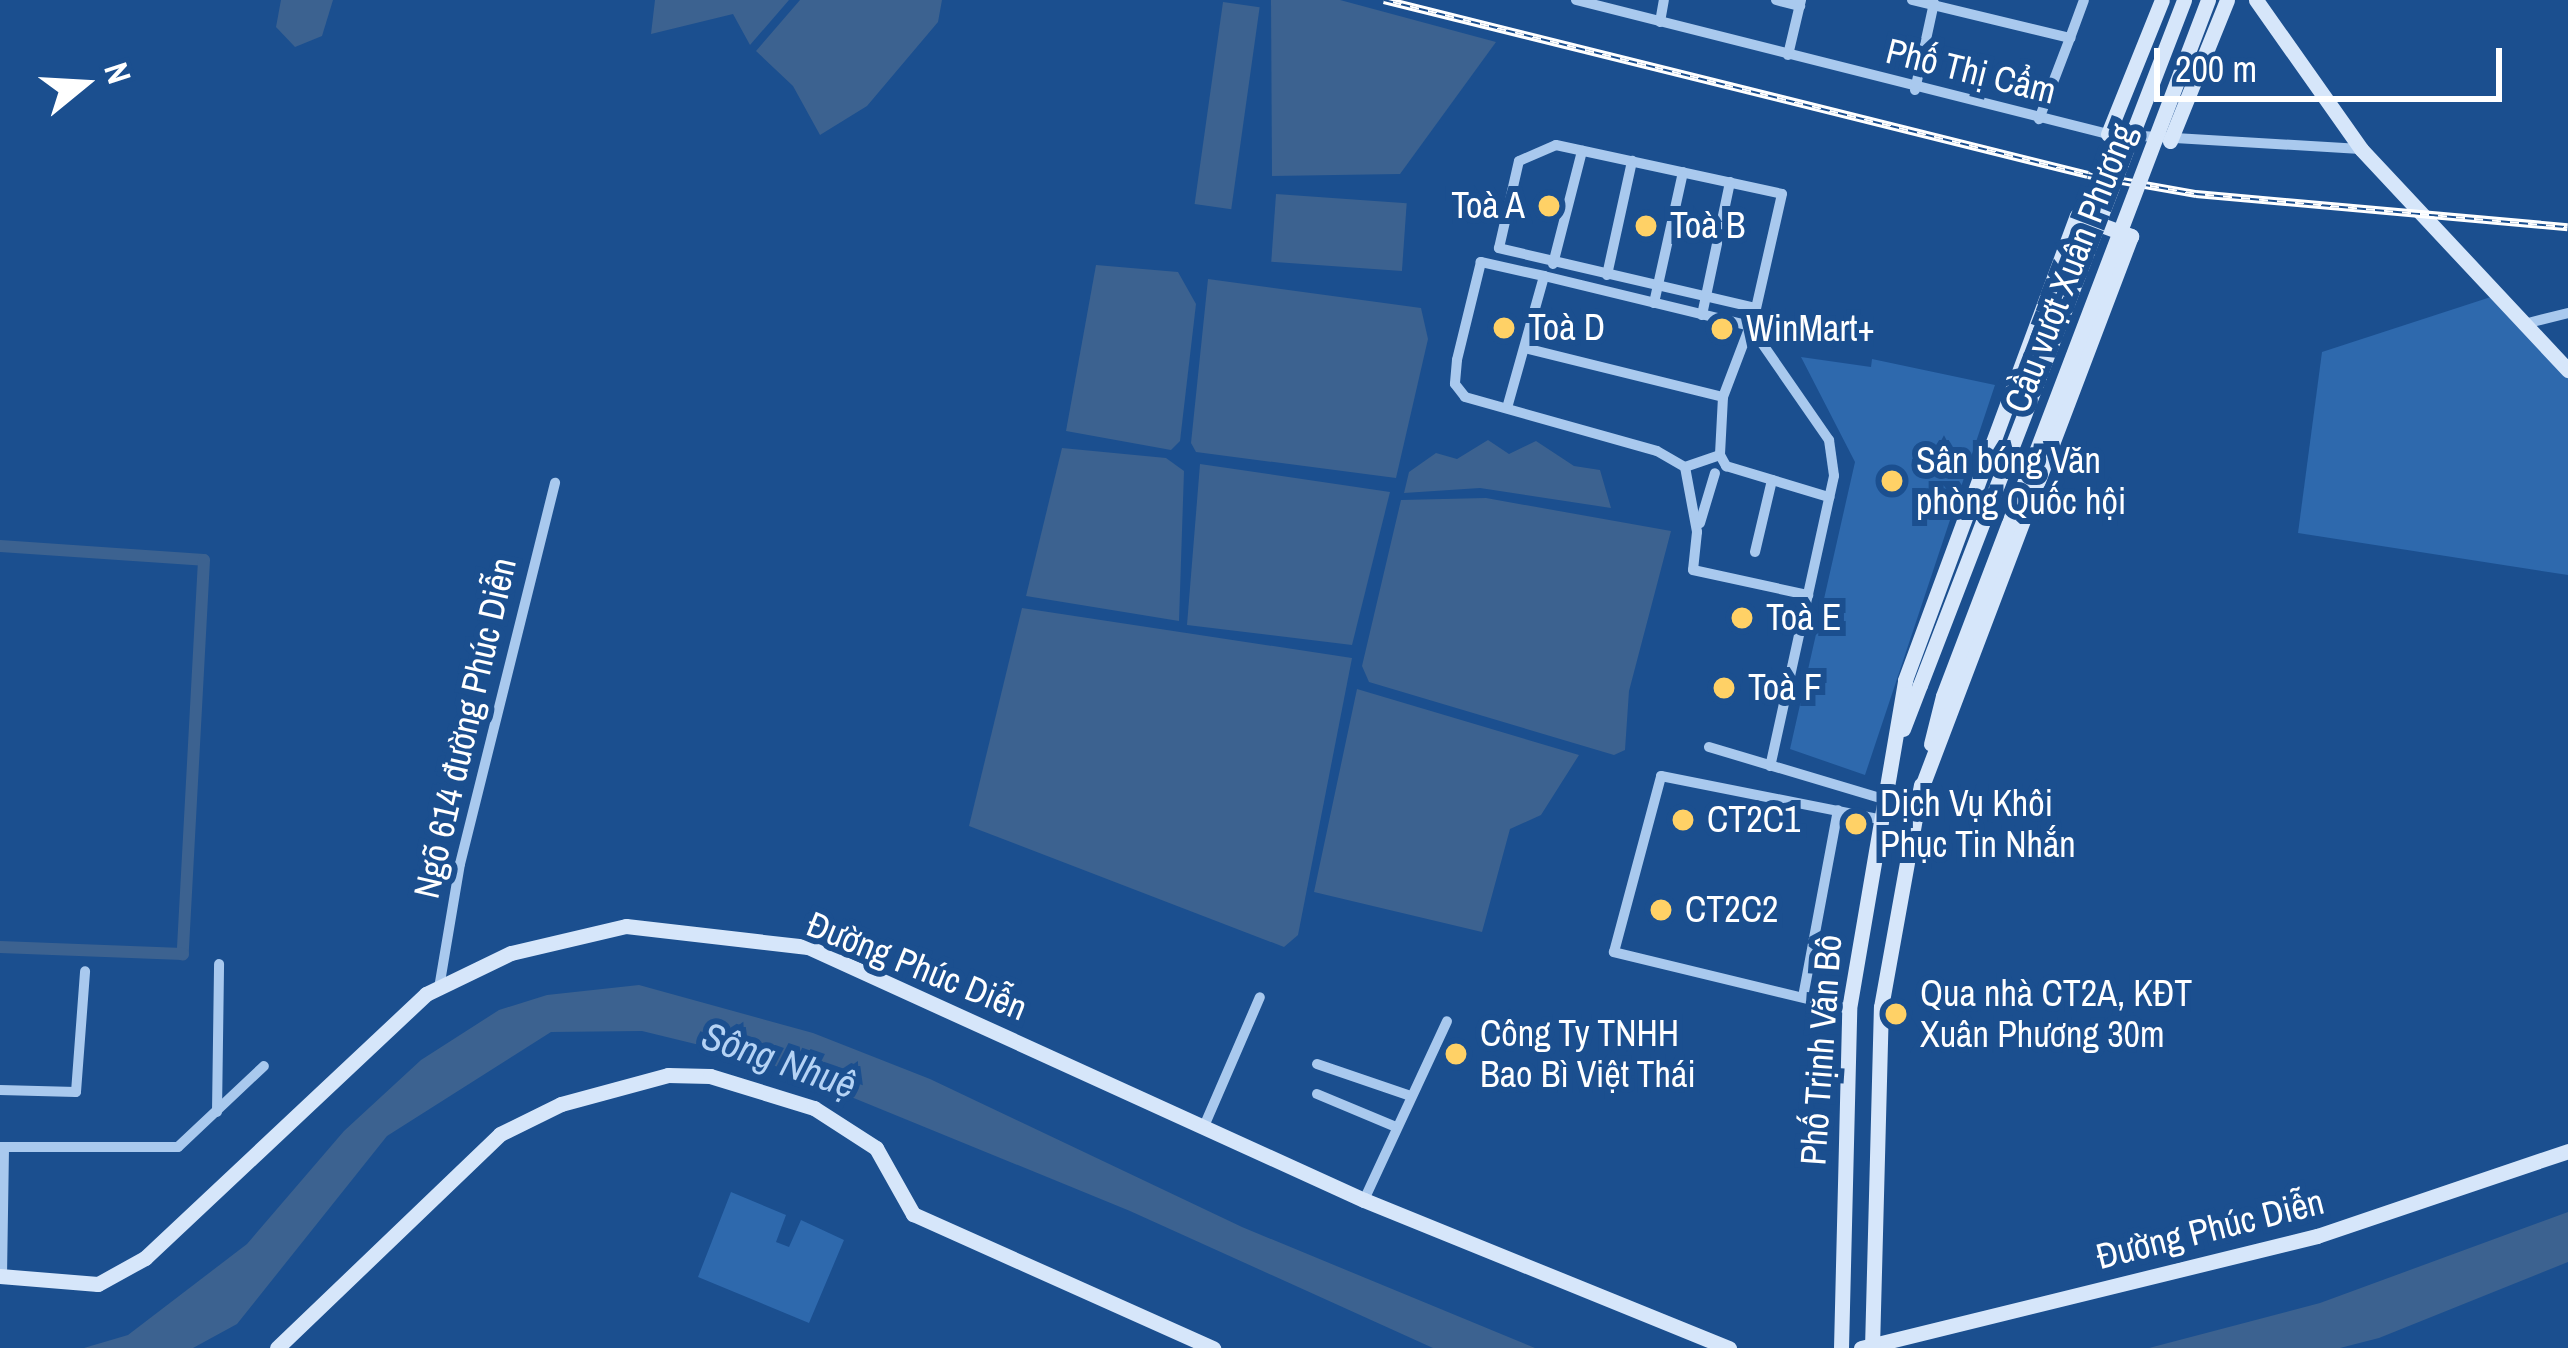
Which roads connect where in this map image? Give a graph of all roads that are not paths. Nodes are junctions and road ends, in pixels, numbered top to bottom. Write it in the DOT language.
graph roads {
  1 [pos="1576,0"];
  2 [pos="1664,0"];
  3 [pos="1776,0"];
  4 [pos="1912,0"];
  5 [pos="2084,0"];
  6 [pos="2162,0"];
  7 [pos="2184,0"];
  8 [pos="2208,0"];
  9 [pos="2227,0"];
  10 [pos="2256,0"];
  11 [pos="1801,3"];
  12 [pos="1934,3"];
  13 [pos="1660,22"];
  14 [pos="2070,38"];
  15 [pos="1787,55"];
  16 [pos="1915,90"];
  17 [pos="2039,118"];
  18 [pos="2108,134"];
  19 [pos="2170,141"];
  20 [pos="2361,149"];
  21 [pos="1582,151"];
  22 [pos="1632,161"];
  23 [pos="1683,172"];
  24 [pos="1730,182"];
  25 [pos="1554,260"];
  26 [pos="1607,273"];
  27 [pos="1547,276"];
  28 [pos="1659,285"];
  29 [pos="1603,290"];
  30 [pos="1707,297"];
  31 [pos="1654,303"];
  32 [pos="1702,315"];
  33 [pos="2549,318"];
  34 [pos="1750,326"];
  35 [pos="1525,348"];
  36 [pos="2568,370"];
  37 [pos="1724,397"];
  38 [pos="1507,408"];
  39 [pos="1720,465"];
  40 [pos="1684,467"];
  41 [pos="1772,480"];
  42 [pos="555,483"];
  43 [pos="1693,488"];
  44 [pos="1829,497"];
  45 [pos="1697,532"];
  46 [pos="1755,552"];
  47 [pos="1808,595"];
  48 [pos="1921,685"];
  49 [pos="1943,695"];
  50 [pos="1709,748"];
  51 [pos="1891,760"];
  52 [pos="1770,766"];
  53 [pos="1919,794"];
  54 [pos="1883,800"];
  55 [pos="1838,810"];
  56 [pos="1878,819"];
  57 [pos="219,964"];
  58 [pos="85,971"];
  59 [pos="439,988"];
  60 [pos="1260,998"];
  61 [pos="1803,998"];
  62 [pos="1849,1009"];
  63 [pos="1447,1021"];
  64 [pos="1317,1064"];
  65 [pos="264,1066"];
  66 [pos="0,1090"];
  67 [pos="1317,1094"];
  68 [pos="1411,1096"];
  69 [pos="217,1112"];
  70 [pos="1205,1124"];
  71 [pos="1396,1127"];
  72 [pos="2,1147"];
  73 [pos="2568,1151"];
  74 [pos="1364,1200"];
  75 [pos="1,1276"];
  76 [pos="1868,1347"];
  77 [pos="277,1348"];
  78 [pos="1213,1348"];
  79 [pos="1729,1348"];
  80 [pos="1841,1348"];
  1 -- 13 [label="street, Phố Thị Cẩm"];
  2 -- 13 [label="street"];
  3 -- 11 [label="street"];
  4 -- 12 [label="street"];
  5 -- 14 [label="street"];
  6 -- 18 [label="main road"];
  7 -- 48 [label="main road, Cầu vượt Xuân Phương, bridge"];
  8 -- 49 [label="main road, Cầu vượt Xuân Phương, bridge"];
  9 -- 19 [label="main road"];
  10 -- 20 [label="main road"];
  11 -- 15 [label="street"];
  12 -- 14 [label="street"];
  12 -- 16 [label="street"];
  13 -- 15 [label="street, Phố Thị Cẩm"];
  14 -- 17 [label="street"];
  15 -- 16 [label="street, Phố Thị Cẩm"];
  16 -- 17 [label="street, Phố Thị Cẩm"];
  17 -- 18 [label="street, Phố Thị Cẩm"];
  18 -- 19 [label="street, Phố Thị Cẩm"];
  19 -- 20 [label="street, Phố Thị Cẩm"];
  20 -- 33 [label="main road"];
  21 -- 22 [label="street"];
  21 -- 25 [label="street"];
  21 -- 25 [label="street"];
  22 -- 23 [label="street"];
  22 -- 26 [label="street"];
  23 -- 24 [label="street"];
  23 -- 28 [label="street"];
  24 -- 30 [label="street"];
  24 -- 30 [label="street"];
  25 -- 26 [label="street"];
  25 -- 27 [label="street"];
  26 -- 28 [label="street"];
  26 -- 29 [label="street"];
  27 -- 29 [label="street"];
  27 -- 35 [label="street"];
  27 -- 38 [label="street"];
  28 -- 30 [label="street"];
  28 -- 31 [label="street"];
  29 -- 31 [label="street"];
  30 -- 32 [label="street"];
  31 -- 32 [label="street"];
  32 -- 34 [label="street"];
  33 -- 36 [label="main road"];
  34 -- 37 [label="street"];
  34 -- 44 [label="street"];
  35 -- 37 [label="street"];
  35 -- 38 [label="street"];
  37 -- 39 [label="street"];
  38 -- 40 [label="street"];
  39 -- 40 [label="street"];
  39 -- 41 [label="street"];
  39 -- 43 [label="street"];
  39 -- 45 [label="street"];
  40 -- 43 [label="street"];
  41 -- 44 [label="street"];
  41 -- 46 [label="street"];
  42 -- 59 [label="street, Ngõ 614 đường Phúc Diễn"];
  43 -- 45 [label="street"];
  44 -- 47 [label="street"];
  45 -- 47 [label="street"];
  47 -- 52 [label="street"];
  48 -- 51 [label="main road, Phố Trịnh Văn Bô"];
  49 -- 53 [label="main road, Phố Trịnh Văn Bô"];
  50 -- 52 [label="street"];
  51 -- 53 [label="main road, Phố Trịnh Văn Bô"];
  51 -- 54 [label="main road, Phố Trịnh Văn Bô"];
  52 -- 54 [label="street"];
  53 -- 76 [label="main road, Phố Trịnh Văn Bô"];
  54 -- 56 [label="main road, Phố Trịnh Văn Bô"];
  55 -- 56 [label="street"];
  55 -- 61 [label="street"];
  55 -- 61 [label="street"];
  56 -- 62 [label="main road, Phố Trịnh Văn Bô"];
  57 -- 69 [label="street"];
  58 -- 66 [label="street"];
  59 -- 70 [label="main road, Đường Phúc Diễn"];
  59 -- 75 [label="main road, Đường Phúc Diễn"];
  60 -- 70 [label="street"];
  61 -- 62 [label="street"];
  62 -- 80 [label="main road, Phố Trịnh Văn Bô"];
  63 -- 68 [label="street"];
  64 -- 68 [label="street"];
  65 -- 69 [label="street"];
  67 -- 71 [label="street"];
  68 -- 71 [label="street"];
  69 -- 72 [label="street"];
  70 -- 74 [label="main road, Đường Phúc Diễn"];
  71 -- 74 [label="street"];
  72 -- 75 [label="street"];
  73 -- 76 [label="main road, Đường Phúc Diễn"];
  74 -- 79 [label="main road, Đường Phúc Diễn"];
  77 -- 78 [label="main road"];
}
